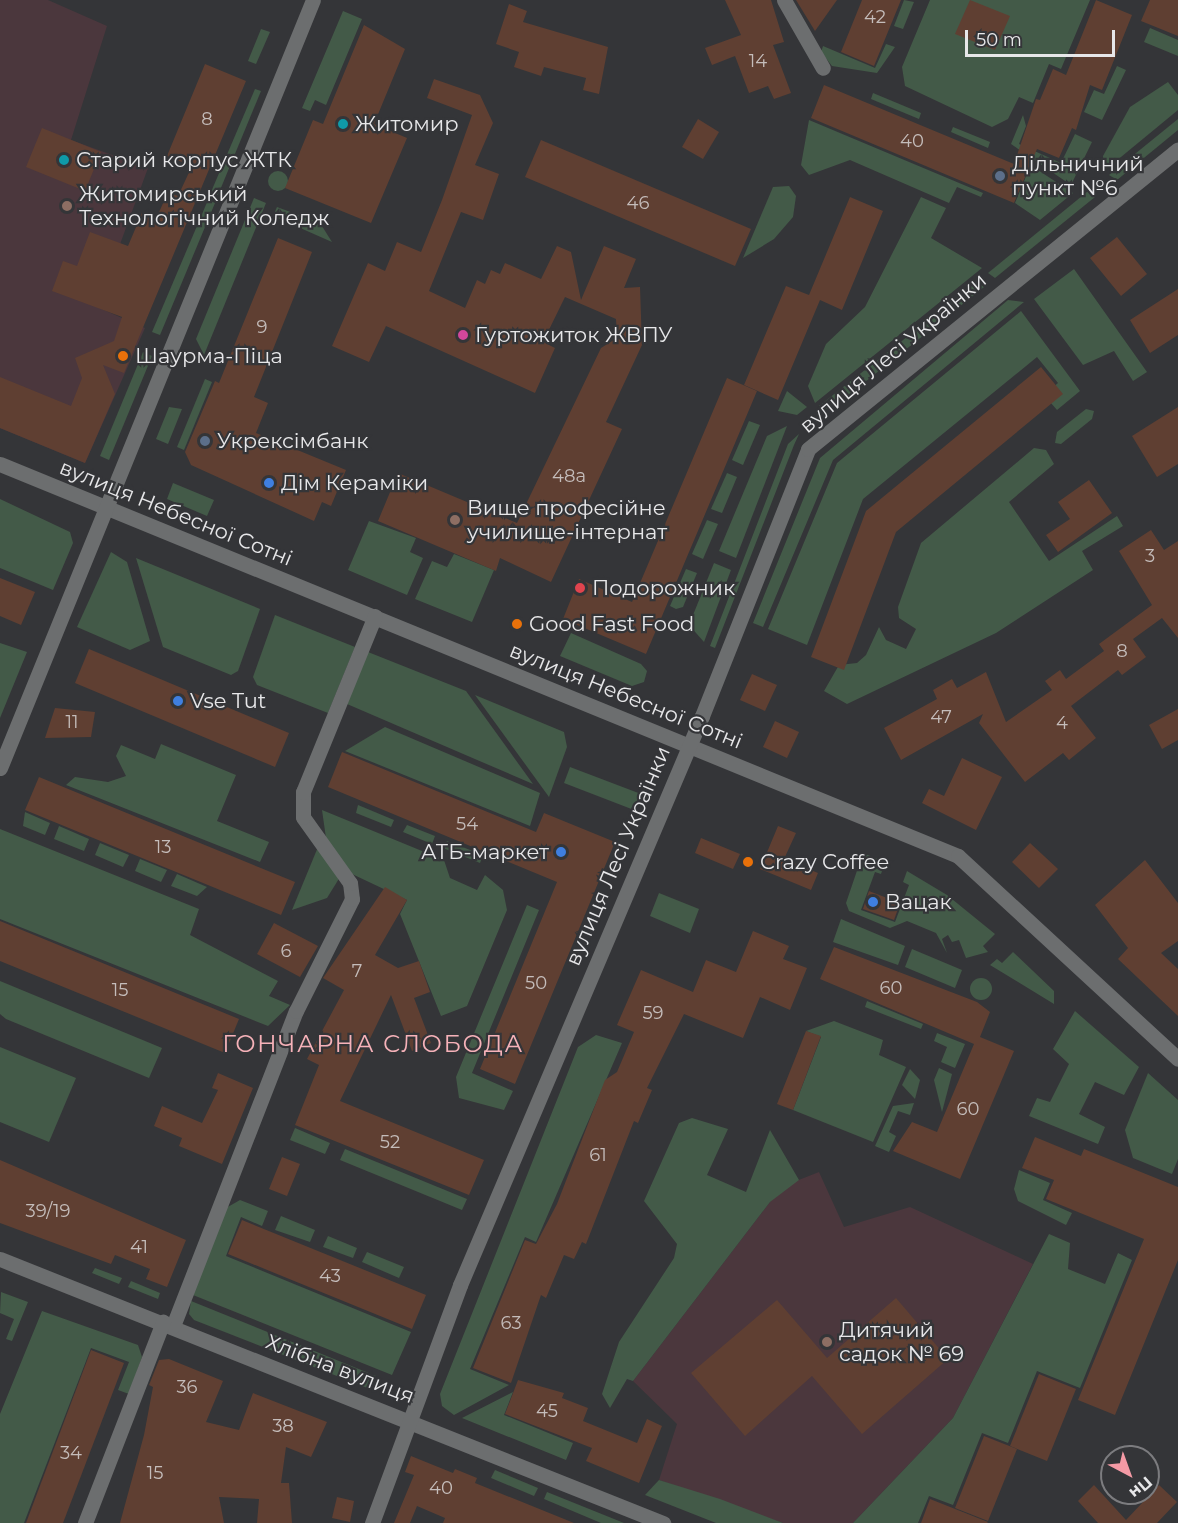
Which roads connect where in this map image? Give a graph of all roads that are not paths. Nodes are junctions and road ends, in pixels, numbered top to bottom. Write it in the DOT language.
graph roads {
  1 [pos="313,0"];
  2 [pos="784,0"];
  3 [pos="823,68"];
  4 [pos="1178,149"];
  5 [pos="0,464"];
  6 [pos="105,507"];
  7 [pos="375,616"];
  8 [pos="687,745"];
  9 [pos="0,768"];
  10 [pos="1178,1059"];
  11 [pos="0,1259"];
  12 [pos="168,1324"];
  13 [pos="407,1418"];
  14 [pos="85,1523"];
  15 [pos="372,1523"];
  16 [pos="663,1523"];
  1 -- 6 [label="street"];
  2 -- 3 [label="street"];
  4 -- 8 [label="street, вулиця Лесі Українки"];
  5 -- 6 [label="street, вулиця Небесної Сотні"];
  6 -- 7 [label="street, вулиця Небесної Сотні"];
  6 -- 9 [label="street"];
  7 -- 8 [label="street, вулиця Небесної Сотні"];
  7 -- 12 [label="street"];
  8 -- 10 [label="street, вулиця Небесної Сотні"];
  8 -- 13 [label="street, вулиця Лесі Українки"];
  11 -- 12 [label="street, Хлібна вулиця"];
  12 -- 13 [label="street, Хлібна вулиця"];
  12 -- 14 [label="street"];
  13 -- 15 [label="street, вулиця Лесі Українки"];
  13 -- 16 [label="street, Хлібна вулиця"];
}
